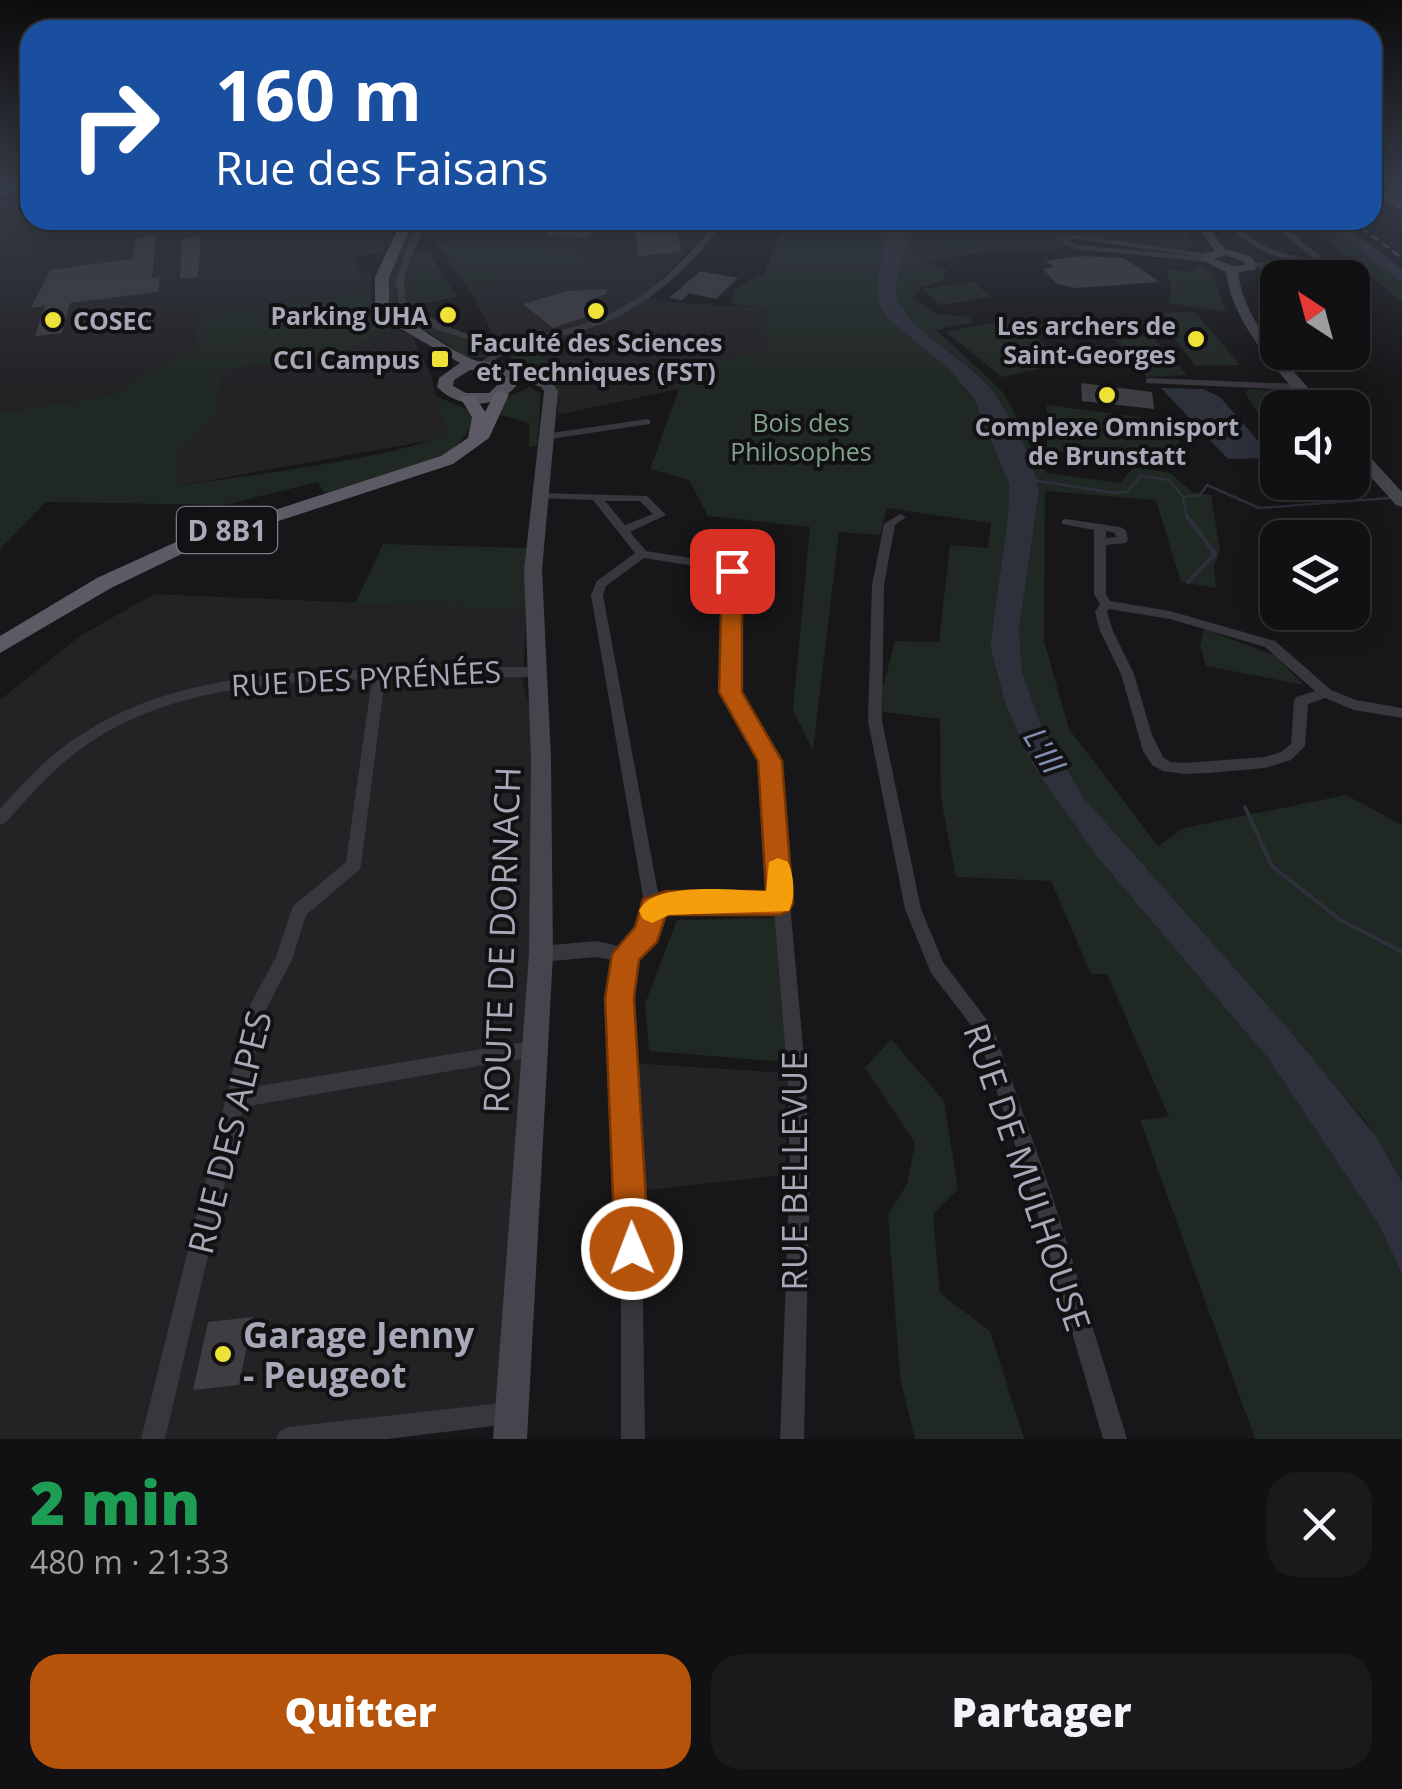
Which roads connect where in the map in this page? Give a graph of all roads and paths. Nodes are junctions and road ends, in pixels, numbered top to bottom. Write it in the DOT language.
graph roads {
  1 [pos="392,256"];
  2 [pos="408,256"];
  3 [pos="692,256"];
  4 [pos="1183,256"];
  5 [pos="1196,256"];
  6 [pos="1212,256"];
  7 [pos="1241,256"];
  8 [pos="1208,258"];
  9 [pos="1253,264"];
  10 [pos="1260,265"];
  11 [pos="1232,270"];
  12 [pos="442,346"];
  13 [pos="478,364"];
  14 [pos="505,367"];
  15 [pos="454,372"];
  16 [pos="1149,382"];
  17 [pos="1299,387"];
  18 [pos="1302,390"];
  19 [pos="469,399"];
  20 [pos="648,422"];
  21 [pos="544,440"];
  22 [pos="467,446"];
  23 [pos="1370,466"];
  24 [pos="539,496"];
  25 [pos="1398,497"];
  26 [pos="596,498"];
  27 [pos="900,517"];
  28 [pos="1066,522"];
  29 [pos="624,530"];
  30 [pos="642,554"];
  31 [pos="1106,604"];
  32 [pos="0,646"];
  33 [pos="537,672"];
  34 [pos="380,674"];
  35 [pos="1326,694"];
  36 [pos="1402,713"];
  37 [pos="0,819"];
  38 [pos="780,903"];
  39 [pos="653,908"];
  40 [pos="541,954"];
  41 [pos="626,954"];
  42 [pos="536,1049"];
  43 [pos="235,1099"];
  44 [pos="512,1412"];
  45 [pos="153,1439"];
  46 [pos="288,1439"];
  47 [pos="510,1439"];
  48 [pos="633,1439"];
  49 [pos="792,1439"];
  50 [pos="1115,1439"];
  1 -- 12 [label="main road"];
  2 -- 14 [label="street"];
  3 -- 14 [label="street"];
  4 -- 8 [label="street"];
  5 -- 8 [label="street"];
  6 -- 8 [label="main road"];
  7 -- 9 [label="main road"];
  8 -- 11 [label="main road"];
  9 -- 10 [label="street"];
  9 -- 11 [label="main road"];
  11 -- 17 [label="main road"];
  12 -- 13 [label="main road"];
  12 -- 15 [label="main road"];
  13 -- 14 [label="main road"];
  13 -- 15 [label="main road"];
  14 -- 19 [label="main road"];
  14 -- 21 [label="main road, ROUTE DE DORNACH"];
  14 -- 22 [label="highway, D 8B1"];
  15 -- 19 [label="main road"];
  16 -- 17 [label="street"];
  17 -- 18 [label="main road"];
  19 -- 22 [label="highway"];
  20 -- 21 [label="street"];
  21 -- 24 [label="main road, ROUTE DE DORNACH"];
  22 -- 32 [label="highway, D 8B1"];
  23 -- 25 [label="main road"];
  24 -- 26 [label="street"];
  24 -- 33 [label="main road, ROUTE DE DORNACH"];
  26 -- 29 [label="street"];
  26 -- 29 [label="street"];
  27 -- 50 [label="street, RUE DE MULHOUSE"];
  28 -- 31 [label="street"];
  29 -- 30 [label="street"];
  30 -- 38 [label="street, RUE BELLEVUE"];
  30 -- 39 [label="street"];
  31 -- 35 [label="street"];
  31 -- 35 [label="street"];
  33 -- 34 [label="street, RUE DES PYRÉNÉES"];
  33 -- 40 [label="main road, ROUTE DE DORNACH"];
  34 -- 37 [label="street, RUE DES PYRÉNÉES"];
  34 -- 43 [label="street, RUE DES ALPES"];
  35 -- 36 [label="street"];
  38 -- 39 [label="street"];
  38 -- 49 [label="street, RUE BELLEVUE"];
  39 -- 41 [label="street"];
  40 -- 41 [label="street"];
  40 -- 42 [label="main road, ROUTE DE DORNACH"];
  41 -- 48 [label="street"];
  42 -- 43 [label="street"];
  42 -- 44 [label="main road, ROUTE DE DORNACH"];
  43 -- 45 [label="street, RUE DES ALPES"];
  44 -- 46 [label="street"];
  44 -- 47 [label="main road, ROUTE DE DORNACH"];
}
